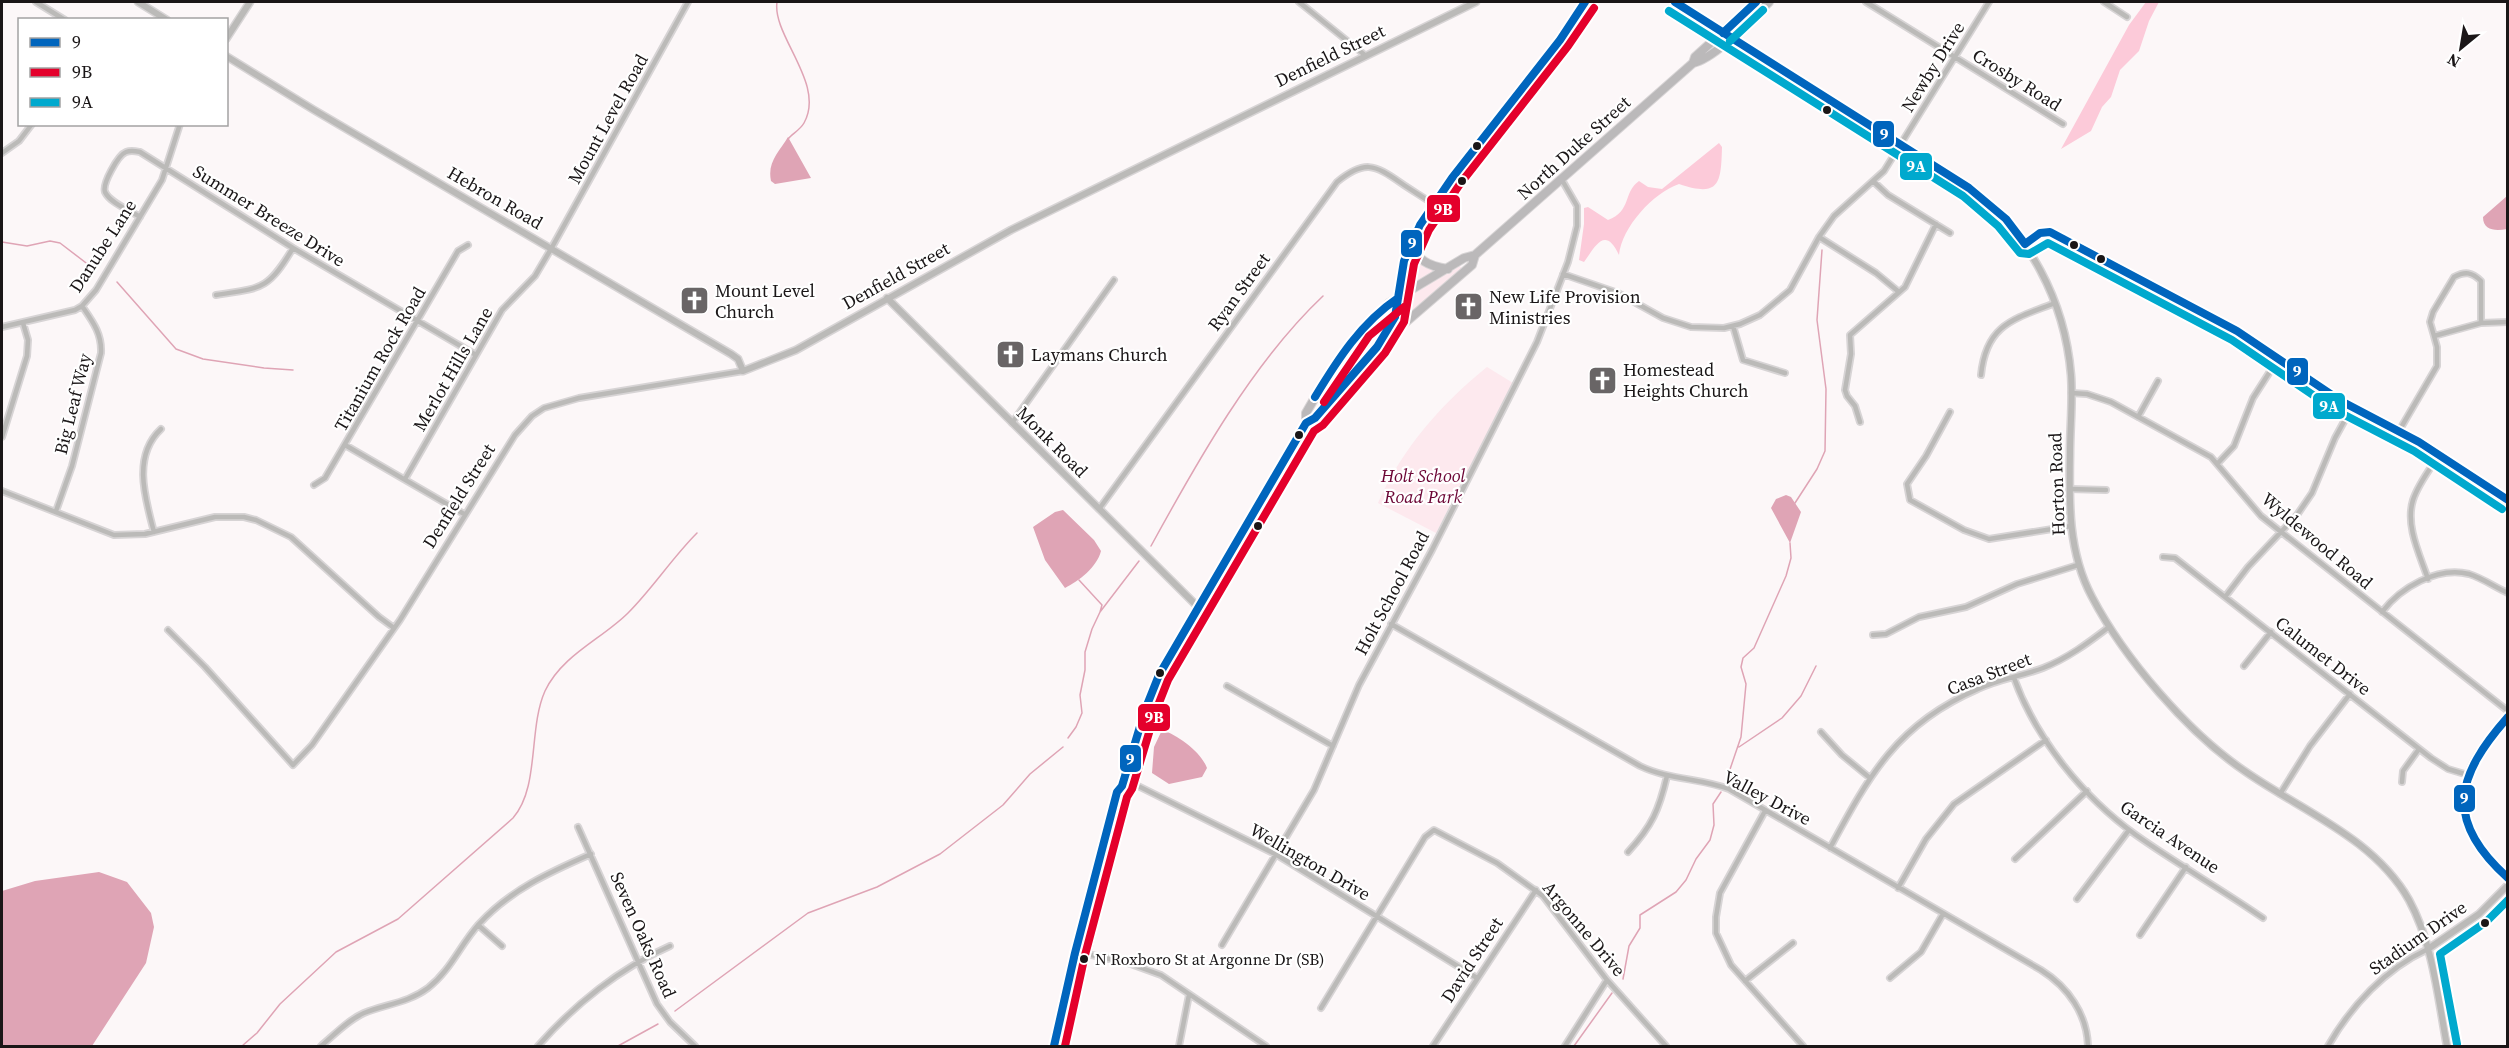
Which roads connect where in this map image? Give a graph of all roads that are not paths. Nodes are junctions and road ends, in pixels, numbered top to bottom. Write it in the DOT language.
graph roads {
  1 [pos="36,2"];
  2 [pos="138,2"];
  3 [pos="250,2"];
  4 [pos="688,2"];
  5 [pos="1299,2"];
  6 [pos="1476,2"];
  7 [pos="1585,2"];
  8 [pos="1675,2"];
  9 [pos="1756,2"];
  10 [pos="1769,2"];
  11 [pos="1866,2"];
  12 [pos="1989,2"];
  13 [pos="2104,2"];
  14 [pos="50,3"];
  15 [pos="47,9"];
  16 [pos="2127,17"];
  17 [pos="62,18"];
  18 [pos="164,18"];
  19 [pos="228,36"];
  20 [pos="1727,36"];
  21 [pos="1366,56"];
  22 [pos="228,57"];
  23 [pos="1955,57"];
  24 [pos="2063,124"];
  25 [pos="30,126"];
  26 [pos="179,126"];
  27 [pos="1901,144"];
  28 [pos="2,153"];
  29 [pos="166,168"];
  30 [pos="1562,180"];
  31 [pos="1874,182"];
  32 [pos="1433,204"];
  33 [pos="140,217"];
  34 [pos="1936,224"];
  35 [pos="1950,233"];
  36 [pos="1819,237"];
  37 [pos="1412,241"];
  38 [pos="2025,244"];
  39 [pos="468,245"];
  40 [pos="293,248"];
  41 [pos="551,249"];
  42 [pos="1475,255"];
  43 [pos="1448,269"];
  44 [pos="1563,274"];
  45 [pos="1114,280"];
  46 [pos="1899,292"];
  47 [pos="216,295"];
  48 [pos="887,298"];
  49 [pos="1398,298"];
  50 [pos="2055,303"];
  51 [pos="82,306"];
  52 [pos="417,321"];
  53 [pos="2508,322"];
  54 [pos="23,323"];
  55 [pos="2481,323"];
  56 [pos="1733,326"];
  57 [pos="2,327"];
  58 [pos="2434,336"];
  59 [pos="1377,347"];
  60 [pos="476,355"];
  61 [pos="2278,359"];
  62 [pos="743,371"];
  63 [pos="1785,373"];
  64 [pos="1981,375"];
  65 [pos="2158,381"];
  66 [pos="2071,393"];
  67 [pos="2352,407"];
  68 [pos="1950,412"];
  69 [pos="2138,417"];
  70 [pos="1860,422"];
  71 [pos="1012,423"];
  72 [pos="1306,423"];
  73 [pos="161,429"];
  74 [pos="2399,431"];
  75 [pos="2,437"];
  76 [pos="345,446"];
  77 [pos="2439,455"];
  78 [pos="2218,463"];
  79 [pos="405,479"];
  80 [pos="314,485"];
  81 [pos="2070,489"];
  82 [pos="2106,490"];
  83 [pos="2,491"];
  84 [pos="2508,500"];
  85 [pos="1099,509"];
  86 [pos="56,511"];
  87 [pos="464,514"];
  88 [pos="2071,526"];
  89 [pos="154,532"];
  90 [pos="2280,532"];
  91 [pos="2163,557"];
  92 [pos="2078,565"];
  93 [pos="2428,579"];
  94 [pos="2508,593"];
  95 [pos="2225,597"];
  96 [pos="1198,607"];
  97 [pos="2382,612"];
  98 [pos="1391,624"];
  99 [pos="2109,627"];
  100 [pos="394,628"];
  101 [pos="168,630"];
  102 [pos="2271,632"];
  103 [pos="1873,635"];
  104 [pos="2244,666"];
  105 [pos="2014,678"];
  106 [pos="1227,686"];
  107 [pos="2350,694"];
  108 [pos="2508,711"];
  109 [pos="2508,716"];
  110 [pos="1821,732"];
  111 [pos="2046,740"];
  112 [pos="1333,746"];
  113 [pos="2419,749"];
  114 [pos="2468,775"];
  115 [pos="1667,776"];
  116 [pos="1870,778"];
  117 [pos="2402,782"];
  118 [pos="1123,783"];
  119 [pos="2087,791"];
  120 [pos="2280,794"];
  121 [pos="1765,811"];
  122 [pos="578,827"];
  123 [pos="2129,830"];
  124 [pos="1830,849"];
  125 [pos="1628,852"];
  126 [pos="591,854"];
  127 [pos="1277,855"];
  128 [pos="2015,858"];
  129 [pos="2186,867"];
  130 [pos="2508,878"];
  131 [pos="2508,885"];
  132 [pos="1898,888"];
  133 [pos="1536,890"];
  134 [pos="1089,899"];
  135 [pos="2077,899"];
  136 [pos="1943,914"];
  137 [pos="1377,916"];
  138 [pos="2263,918"];
  139 [pos="478,925"];
  140 [pos="2140,935"];
  141 [pos="1793,943"];
  142 [pos="1222,945"];
  143 [pos="502,946"];
  144 [pos="670,946"];
  145 [pos="2428,949"];
  146 [pos="1075,953"];
  147 [pos="1087,954"];
  148 [pos="638,961"];
  149 [pos="1477,978"];
  150 [pos="1890,978"];
  151 [pos="1608,980"];
  152 [pos="1745,981"];
  153 [pos="1189,994"];
  154 [pos="1073,1007"];
  155 [pos="1321,1008"];
  156 [pos="321,1047"];
  157 [pos="538,1047"];
  158 [pos="695,1047"];
  159 [pos="1054,1047"];
  160 [pos="1064,1047"];
  161 [pos="1179,1047"];
  162 [pos="1266,1047"];
  163 [pos="1433,1047"];
  164 [pos="1564,1047"];
  165 [pos="1666,1047"];
  166 [pos="1803,1047"];
  167 [pos="2088,1047"];
  168 [pos="2328,1047"];
  169 [pos="2447,1047"];
  1 -- 15 [label="street"];
  2 -- 18 [label="street"];
  3 -- 19 [label="street"];
  4 -- 41 [label="street, Mount Level Road"];
  5 -- 21 [label="street"];
  6 -- 21 [label="street, Denfield Street"];
  7 -- 32 [label="main road"];
  8 -- 20 [label="street, Horton Road"];
  9 -- 20 [label="highway, North Duke Street"];
  10 -- 20 [label="highway, North Duke Street"];
  11 -- 23 [label="street, Crosby Road"];
  12 -- 23 [label="street, Newby Drive"];
  13 -- 16 [label="street"];
  14 -- 15 [label="street"];
  15 -- 17 [label="street"];
  20 -- 27 [label="street, Horton Road"];
  20 -- 30 [label="highway, North Duke Street"];
  21 -- 48 [label="street, Denfield Street"];
  22 -- 41 [label="street, Hebron Road"];
  23 -- 24 [label="street, Crosby Road"];
  23 -- 27 [label="street, Newby Drive"];
  25 -- 28 [label="street"];
  26 -- 29 [label="street, Danube Lane"];
  27 -- 31 [label="street, Newby Drive"];
  27 -- 38 [label="street, Horton Road"];
  29 -- 33 [label="street, Danube Lane"];
  29 -- 33 [label="street, Summer Breeze Drive"];
  29 -- 40 [label="street, Summer Breeze Drive"];
  30 -- 42 [label="highway, North Duke Street"];
  30 -- 44 [label="street, Holt School Road"];
  31 -- 34 [label="street"];
  31 -- 36 [label="street, Newby Drive"];
  32 -- 37 [label="main road"];
  32 -- 85 [label="street, Ryan Street"];
  33 -- 51 [label="street, Danube Lane"];
  34 -- 35 [label="street"];
  34 -- 46 [label="street"];
  36 -- 46 [label="street"];
  36 -- 56 [label="street, Newby Drive"];
  37 -- 43 [label="highway"];
  37 -- 49 [label="main road"];
  38 -- 50 [label="street, Horton Road"];
  38 -- 61 [label="street"];
  39 -- 52 [label="street, Titanium Rock Road"];
  40 -- 47 [label="street"];
  40 -- 52 [label="street, Summer Breeze Drive"];
  41 -- 60 [label="street, Merlot Hills Lane"];
  41 -- 62 [label="street, Hebron Road"];
  42 -- 43 [label="highway, North Duke Street"];
  42 -- 59 [label="highway, North Duke Street"];
  43 -- 49 [label="highway, North Duke Street"];
  44 -- 56 [label="street, Newby Drive"];
  44 -- 98 [label="street, Holt School Road"];
  45 -- 71 [label="street"];
  46 -- 70 [label="street"];
  48 -- 62 [label="street, Denfield Street"];
  48 -- 71 [label="street, Monk Road"];
  49 -- 59 [label="main road"];
  49 -- 72 [label="highway, North Duke Street"];
  50 -- 64 [label="street"];
  50 -- 66 [label="street, Horton Road"];
  51 -- 54 [label="street, Danube Lane"];
  51 -- 86 [label="street, Big Leaf Way"];
  52 -- 60 [label="street, Summer Breeze Drive"];
  52 -- 76 [label="street, Titanium Rock Road"];
  53 -- 55 [label="street"];
  54 -- 57 [label="street, Danube Lane"];
  54 -- 75 [label="street"];
  55 -- 58 [label="street"];
  55 -- 58 [label="street"];
  56 -- 63 [label="street"];
  58 -- 74 [label="street"];
  59 -- 72 [label="highway, North Duke Street"];
  60 -- 79 [label="street, Merlot Hills Lane"];
  61 -- 67 [label="street"];
  61 -- 78 [label="street"];
  62 -- 87 [label="street, Denfield Street"];
  65 -- 69 [label="street"];
  66 -- 69 [label="street, Wyldewood Road"];
  66 -- 81 [label="street, Horton Road"];
  67 -- 74 [label="street"];
  67 -- 90 [label="street"];
  68 -- 88 [label="street"];
  69 -- 78 [label="street, Wyldewood Road"];
  71 -- 85 [label="street, Monk Road"];
  72 -- 96 [label="highway"];
  73 -- 89 [label="street"];
  74 -- 77 [label="street"];
  76 -- 79 [label="street"];
  76 -- 80 [label="street, Titanium Rock Road"];
  77 -- 84 [label="street"];
  77 -- 93 [label="street"];
  78 -- 90 [label="street, Wyldewood Road"];
  79 -- 87 [label="street"];
  81 -- 82 [label="street"];
  81 -- 88 [label="street, Horton Road"];
  83 -- 86 [label="street"];
  85 -- 96 [label="street, Monk Road"];
  86 -- 89 [label="street"];
  87 -- 100 [label="street, Denfield Street"];
  88 -- 92 [label="street, Horton Road"];
  89 -- 100 [label="street"];
  90 -- 95 [label="street"];
  90 -- 97 [label="street, Wyldewood Road"];
  91 -- 95 [label="street, Calumet Drive"];
  92 -- 99 [label="street, Horton Road"];
  92 -- 103 [label="street"];
  93 -- 94 [label="street"];
  93 -- 97 [label="street"];
  95 -- 102 [label="street, Calumet Drive"];
  96 -- 118 [label="highway"];
  97 -- 108 [label="street, Wyldewood Road"];
  98 -- 112 [label="street, Holt School Road"];
  98 -- 115 [label="street, Valley Drive"];
  99 -- 105 [label="street, Casa Street"];
  99 -- 120 [label="street, Horton Road"];
  100 -- 101 [label="street, Denfield Street"];
  102 -- 104 [label="street"];
  102 -- 107 [label="street, Calumet Drive"];
  105 -- 111 [label="street, Garcia Avenue"];
  105 -- 116 [label="street, Casa Street"];
  106 -- 112 [label="street"];
  107 -- 113 [label="street, Calumet Drive"];
  107 -- 120 [label="street"];
  109 -- 114 [label="street"];
  110 -- 116 [label="street"];
  111 -- 119 [label="street, Garcia Avenue"];
  111 -- 132 [label="street"];
  112 -- 127 [label="street, Holt School Road"];
  113 -- 114 [label="street, Calumet Drive"];
  113 -- 117 [label="street"];
  114 -- 130 [label="street"];
  115 -- 121 [label="street, Valley Drive"];
  115 -- 125 [label="street"];
  116 -- 124 [label="street, Casa Street"];
  118 -- 127 [label="street, Wellington Drive"];
  118 -- 134 [label="highway"];
  118 -- 147 [label="highway"];
  119 -- 123 [label="street, Garcia Avenue"];
  119 -- 128 [label="street"];
  120 -- 145 [label="street, Horton Road"];
  121 -- 124 [label="street, Valley Drive"];
  121 -- 152 [label="street"];
  122 -- 126 [label="street, Seven Oaks Road"];
  123 -- 129 [label="street, Garcia Avenue"];
  123 -- 135 [label="street"];
  124 -- 132 [label="street, Valley Drive"];
  126 -- 139 [label="street"];
  126 -- 148 [label="street, Seven Oaks Road"];
  127 -- 137 [label="street, Wellington Drive"];
  127 -- 142 [label="street, Holt School Road"];
  129 -- 138 [label="street, Garcia Avenue"];
  129 -- 140 [label="street"];
  131 -- 145 [label="street, Stadium Drive"];
  132 -- 136 [label="street, Valley Drive"];
  133 -- 137 [label="street, Argonne Drive"];
  133 -- 149 [label="street, David Street"];
  133 -- 151 [label="street, Argonne Drive"];
  134 -- 146 [label="highway"];
  134 -- 147 [label="highway"];
  136 -- 150 [label="street"];
  136 -- 167 [label="street, Valley Drive"];
  137 -- 149 [label="street, Wellington Drive"];
  137 -- 155 [label="street"];
  139 -- 143 [label="street"];
  139 -- 156 [label="street"];
  141 -- 152 [label="street"];
  144 -- 148 [label="street"];
  145 -- 168 [label="street, Stadium Drive"];
  145 -- 169 [label="street, Horton Road"];
  146 -- 154 [label="highway"];
  146 -- 159 [label="highway"];
  147 -- 153 [label="street"];
  147 -- 154 [label="highway"];
  148 -- 157 [label="street"];
  148 -- 158 [label="street, Seven Oaks Road"];
  149 -- 163 [label="street, David Street"];
  151 -- 164 [label="street"];
  151 -- 165 [label="street, Argonne Drive"];
  152 -- 166 [label="street"];
  153 -- 161 [label="street"];
  153 -- 162 [label="street"];
  154 -- 160 [label="highway"];
}
